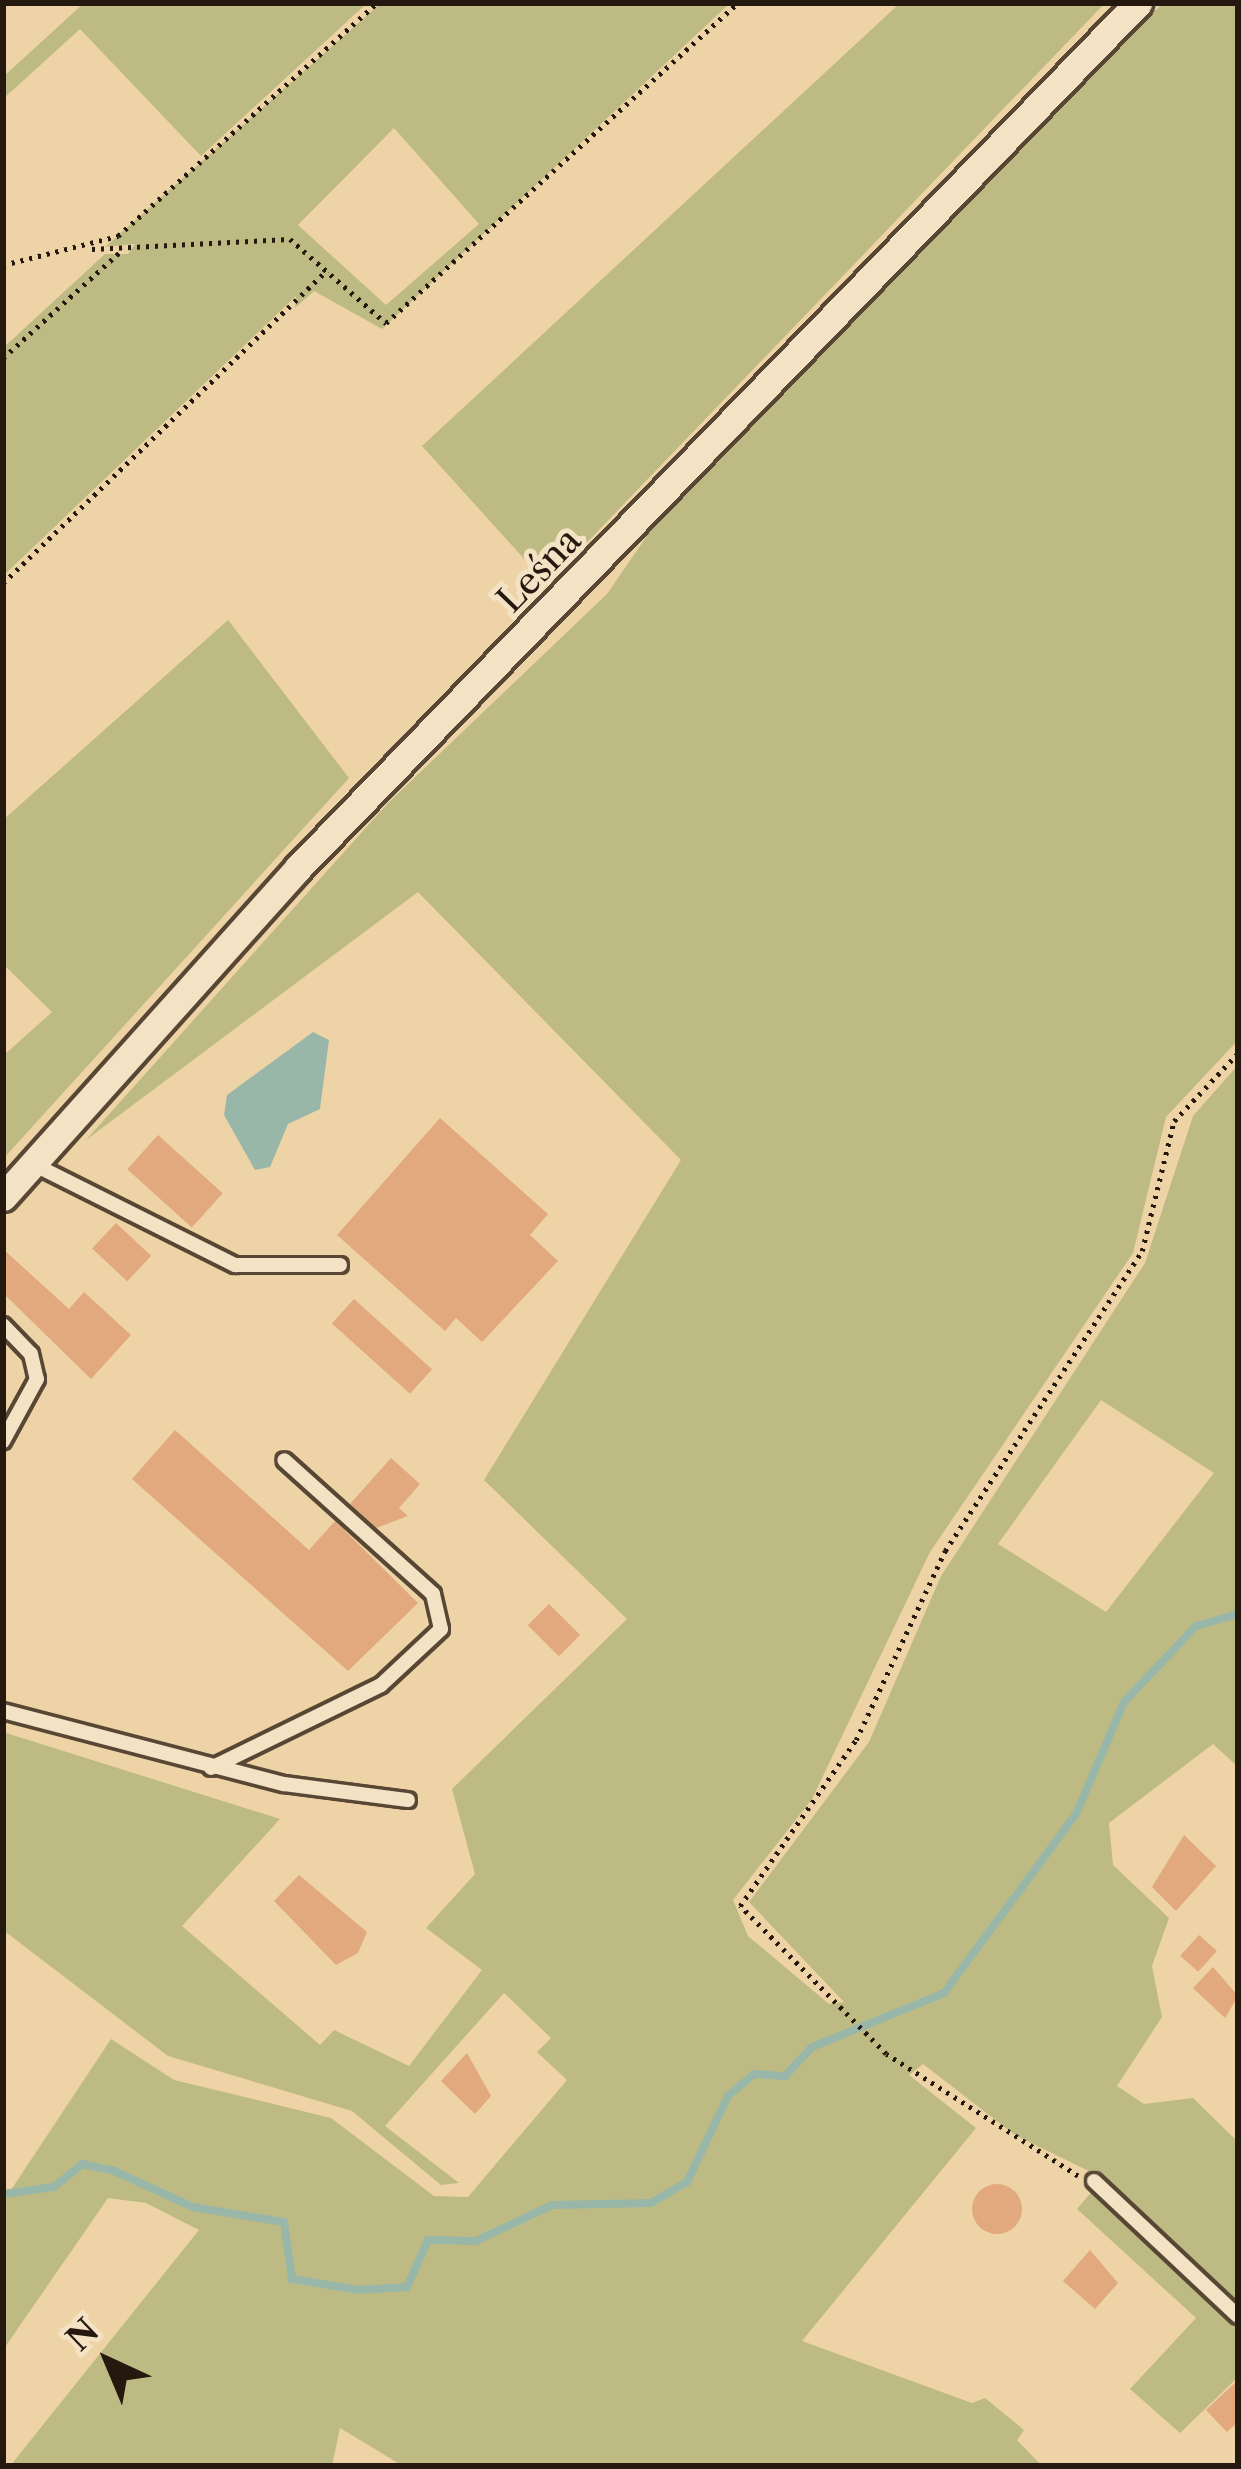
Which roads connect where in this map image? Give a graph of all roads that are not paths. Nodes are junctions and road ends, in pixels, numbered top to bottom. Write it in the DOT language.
graph roads {
  1 [pos="1138,3"];
  2 [pos="35,1165"];
  3 [pos="3,1197"];
  4 [pos="340,1265"];
  5 [pos="3,1325"];
  6 [pos="3,1442"];
  7 [pos="284,1460"];
  8 [pos="3,1711"];
  9 [pos="211,1768"];
  10 [pos="408,1800"];
  11 [pos="1094,2181"];
  12 [pos="1238,2316"];
  1 -- 2 [label="street, Leśna"];
  2 -- 3 [label="street, Leśna"];
  2 -- 4 [label="lane"];
  5 -- 6 [label="lane"];
  7 -- 9 [label="lane"];
  8 -- 9 [label="lane"];
  9 -- 10 [label="lane"];
  11 -- 12 [label="lane"];
}
